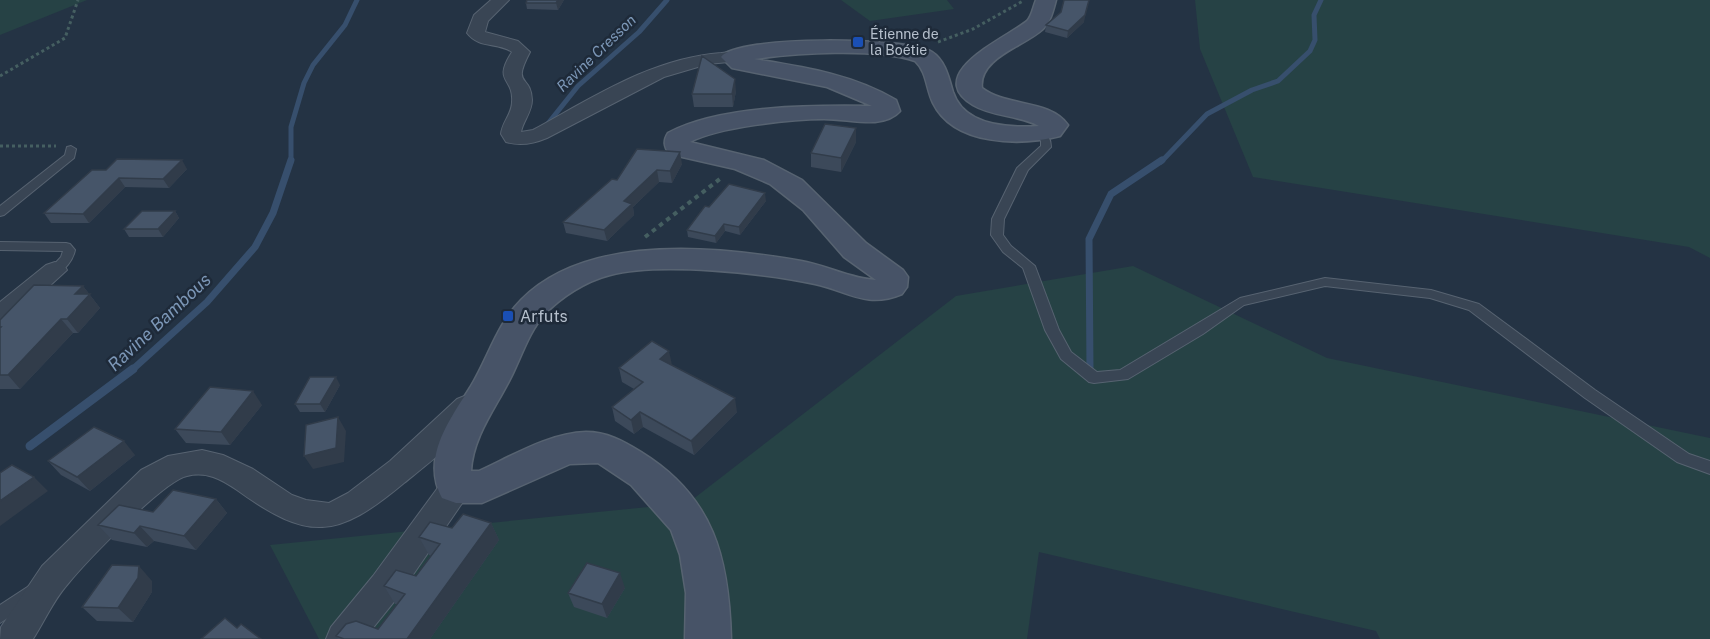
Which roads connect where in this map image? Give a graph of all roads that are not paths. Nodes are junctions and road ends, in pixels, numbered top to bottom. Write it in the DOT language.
graph roads {
  1 [pos="501,0"];
  2 [pos="1046,0"];
  3 [pos="733,57"];
  4 [pos="1041,135"];
  5 [pos="71,150"];
  6 [pos="0,212"];
  7 [pos="0,246"];
  8 [pos="55,270"];
  9 [pos="0,317"];
  10 [pos="493,377"];
  11 [pos="1710,468"];
  12 [pos="456,487"];
  13 [pos="54,576"];
  14 [pos="0,615"];
  15 [pos="13,639"];
  16 [pos="343,639"];
  17 [pos="708,639"];
  1 -- 3 [label="street"];
  2 -- 4 [label="main road"];
  3 -- 4 [label="main road"];
  3 -- 10 [label="main road"];
  4 -- 11 [label="lane"];
  5 -- 6 [label="lane"];
  7 -- 8 [label="lane"];
  8 -- 9 [label="street"];
  10 -- 12 [label="main road"];
  10 -- 13 [label="street"];
  12 -- 16 [label="street"];
  12 -- 17 [label="main road"];
  13 -- 14 [label="lane"];
  13 -- 15 [label="street"];
}
